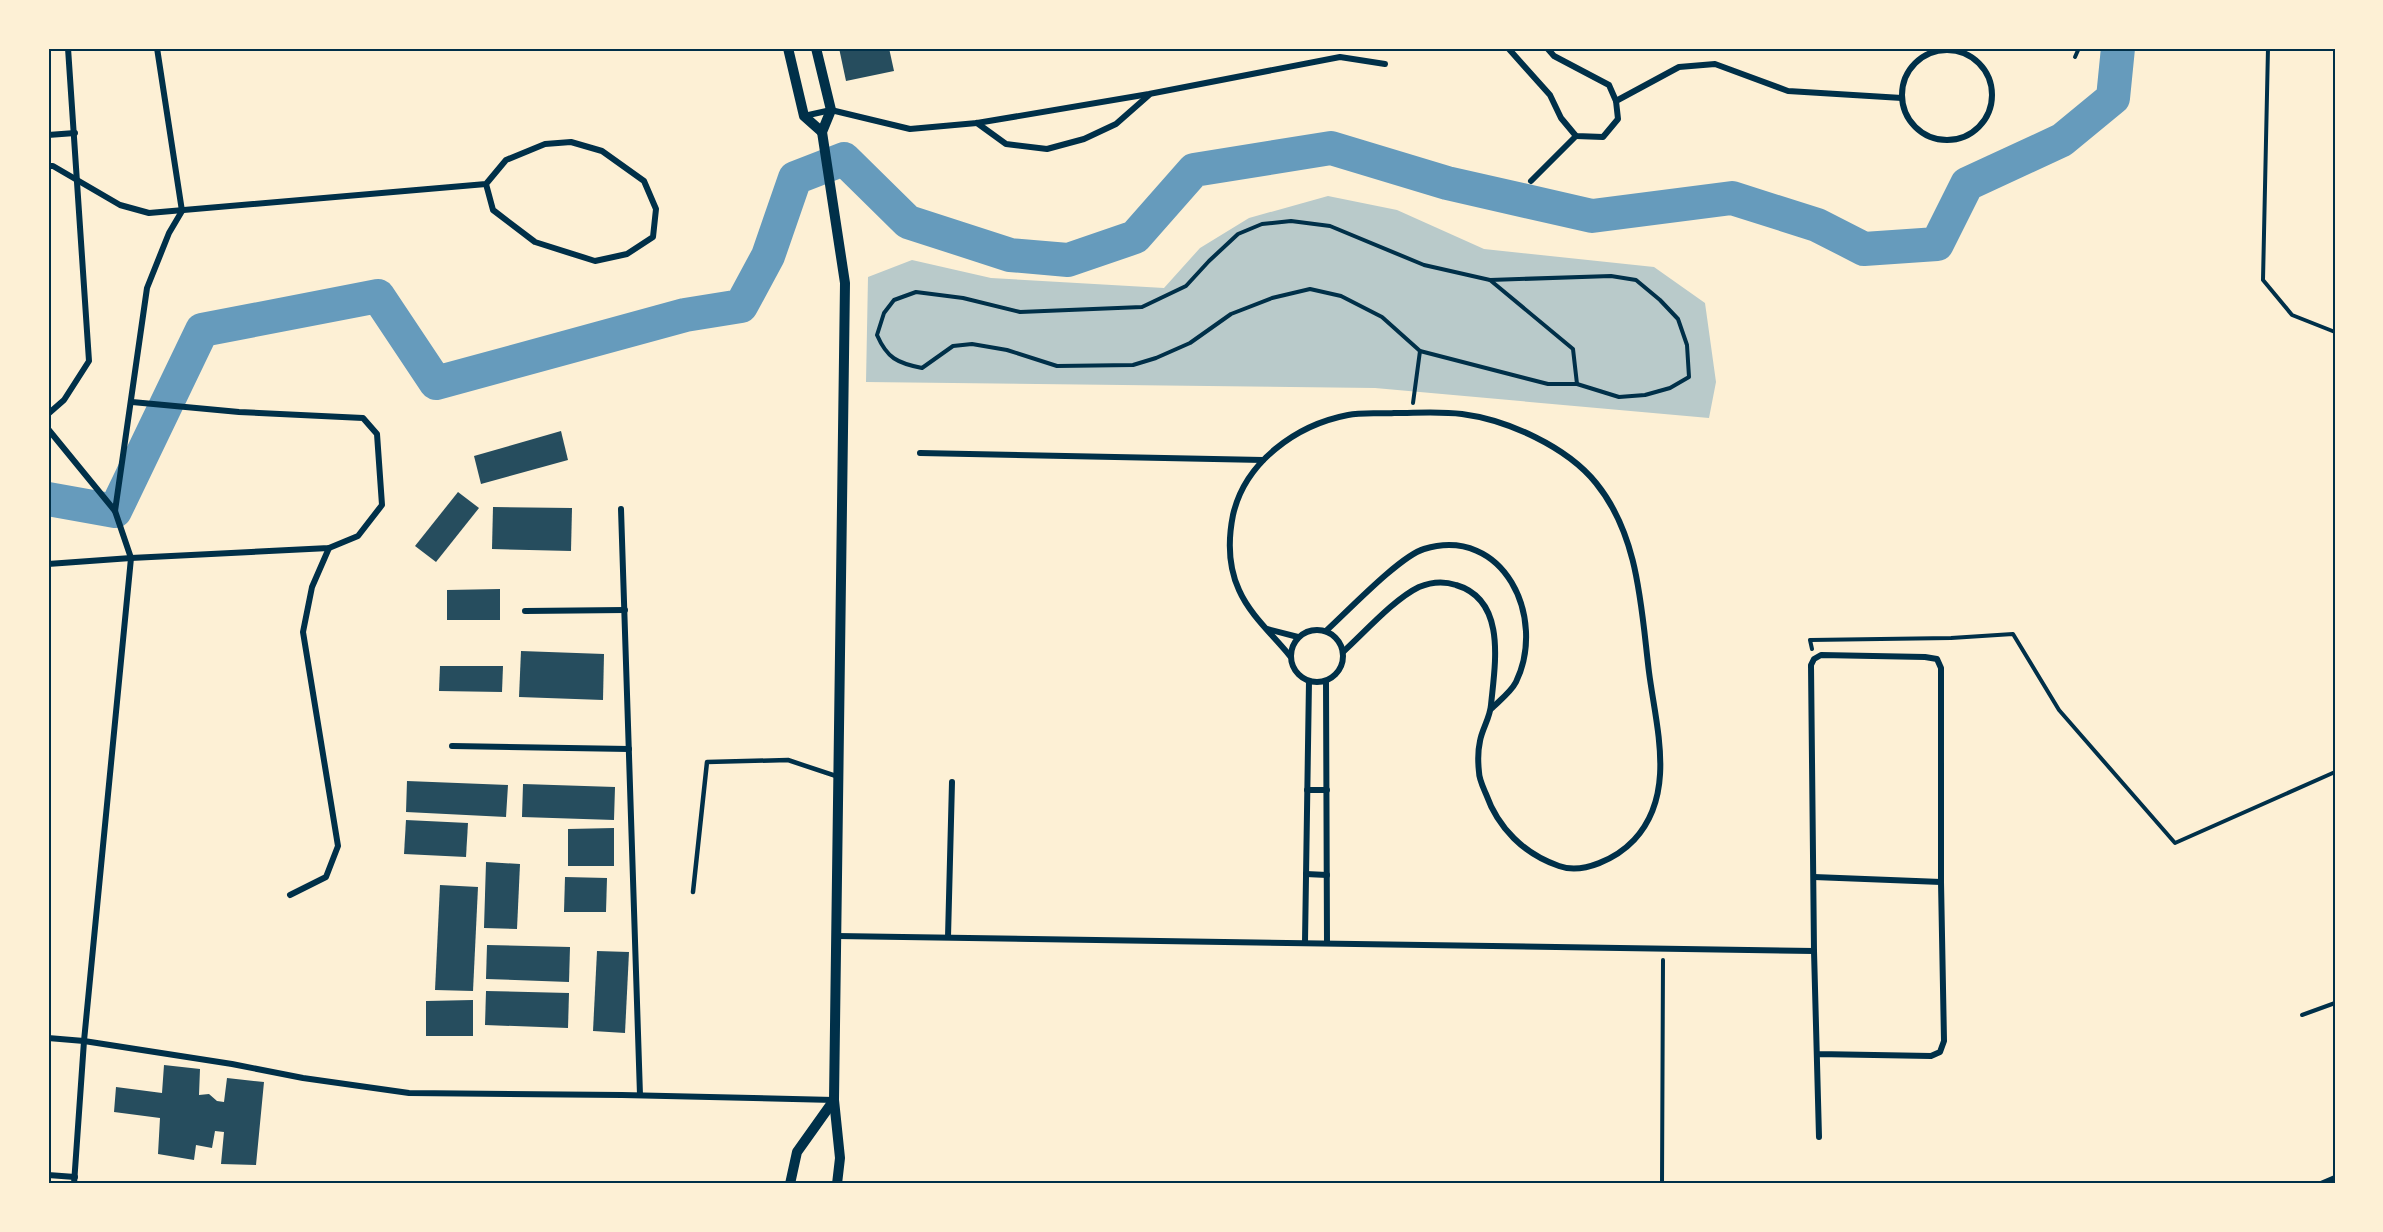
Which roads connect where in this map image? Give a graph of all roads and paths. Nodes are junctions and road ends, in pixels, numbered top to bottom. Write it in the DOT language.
graph roads {
  1 [pos="68,48"];
  2 [pos="157,48"];
  3 [pos="788,48"];
  4 [pos="816,48"];
  5 [pos="1508,48"];
  6 [pos="1547,48"];
  7 [pos="2079,48"];
  8 [pos="2268,48"];
  9 [pos="2074,57"];
  10 [pos="1385,64"];
  11 [pos="1149,94"];
  12 [pos="1902,98"];
  13 [pos="1616,101"];
  14 [pos="831,110"];
  15 [pos="804,116"];
  16 [pos="978,123"];
  17 [pos="822,132"];
  18 [pos="75,133"];
  19 [pos="48,135"];
  20 [pos="1576,136"];
  21 [pos="48,166"];
  22 [pos="76,179"];
  23 [pos="1531,181"];
  24 [pos="486,184"];
  25 [pos="182,211"];
  26 [pos="1490,280"];
  27 [pos="2335,332"];
  28 [pos="1420,351"];
  29 [pos="1577,384"];
  30 [pos="132,402"];
  31 [pos="1412,413"];
  32 [pos="48,414"];
  33 [pos="48,429"];
  34 [pos="920,453"];
  35 [pos="1263,460"];
  36 [pos="621,509"];
  37 [pos="115,511"];
  38 [pos="329,548"];
  39 [pos="131,558"];
  40 [pos="48,564"];
  41 [pos="625,610"];
  42 [pos="525,611"];
  43 [pos="1267,629"];
  44 [pos="1326,631"];
  45 [pos="1298,637"];
  46 [pos="1343,651"];
  47 [pos="1290,656"];
  48 [pos="1814,659"];
  49 [pos="1309,681"];
  50 [pos="1326,681"];
  51 [pos="1491,709"];
  52 [pos="452,746"];
  53 [pos="629,749"];
  54 [pos="2335,772"];
  55 [pos="838,777"];
  56 [pos="952,782"];
  57 [pos="1307,789"];
  58 [pos="1326,790"];
  59 [pos="1306,874"];
  60 [pos="1327,875"];
  61 [pos="1814,877"];
  62 [pos="1941,882"];
  63 [pos="693,892"];
  64 [pos="290,895"];
  65 [pos="837,936"];
  66 [pos="948,937"];
  67 [pos="1305,942"];
  68 [pos="1327,943"];
  69 [pos="1663,947"];
  70 [pos="1814,951"];
  71 [pos="2335,1003"];
  72 [pos="2302,1016"];
  73 [pos="48,1038"];
  74 [pos="84,1041"];
  75 [pos="1817,1054"];
  76 [pos="640,1095"];
  77 [pos="834,1100"];
  78 [pos="1819,1137"];
  79 [pos="48,1175"];
  80 [pos="2335,1178"];
  81 [pos="74,1181"];
  82 [pos="790,1184"];
  83 [pos="837,1184"];
  84 [pos="1662,1184"];
  85 [pos="2321,1184"];
  1 -- 18 [label="street"];
  2 -- 25 [label="street"];
  3 -- 15 [label="street"];
  4 -- 14 [label="street"];
  5 -- 20 [label="street"];
  6 -- 13 [label="street"];
  7 -- 9 [label="path"];
  8 -- 27 [label="path"];
  10 -- 11 [label="street"];
  11 -- 16 [label="street"];
  11 -- 16 [label="street"];
  12 -- 12 [label="street"];
  12 -- 13 [label="street"];
  13 -- 20 [label="street"];
  14 -- 15 [label="street"];
  14 -- 16 [label="street"];
  14 -- 17 [label="street"];
  15 -- 17 [label="street"];
  17 -- 55 [label="street"];
  18 -- 19 [label="street"];
  18 -- 22 [label="street"];
  20 -- 23 [label="street"];
  21 -- 22 [label="street"];
  22 -- 25 [label="street"];
  22 -- 32 [label="street"];
  24 -- 24 [label="street"];
  24 -- 25 [label="street"];
  25 -- 30 [label="street"];
  26 -- 28 [label="path"];
  26 -- 29 [label="path"];
  26 -- 29 [label="path"];
  28 -- 29 [label="path"];
  28 -- 31 [label="path"];
  30 -- 37 [label="street"];
  30 -- 38 [label="street"];
  31 -- 35 [label="street"];
  31 -- 51 [label="street"];
  33 -- 37 [label="street"];
  34 -- 35 [label="street"];
  35 -- 43 [label="street"];
  36 -- 41 [label="street"];
  37 -- 39 [label="street"];
  38 -- 39 [label="street"];
  38 -- 64 [label="street"];
  39 -- 40 [label="street"];
  39 -- 74 [label="street"];
  41 -- 42 [label="street"];
  41 -- 53 [label="street"];
  43 -- 45 [label="street"];
  43 -- 47 [label="street"];
  44 -- 45 [label="street"];
  44 -- 46 [label="street"];
  44 -- 51 [label="street"];
  45 -- 47 [label="street"];
  46 -- 50 [label="street"];
  46 -- 51 [label="street"];
  47 -- 49 [label="street"];
  48 -- 54 [label="path"];
  48 -- 61 [label="street"];
  48 -- 62 [label="street"];
  49 -- 50 [label="street"];
  49 -- 57 [label="street"];
  50 -- 58 [label="street"];
  52 -- 53 [label="street"];
  53 -- 76 [label="street"];
  55 -- 63 [label="lane"];
  55 -- 65 [label="street"];
  56 -- 66 [label="street"];
  57 -- 58 [label="street"];
  57 -- 59 [label="street"];
  58 -- 60 [label="street"];
  59 -- 60 [label="street"];
  59 -- 67 [label="street"];
  60 -- 68 [label="street"];
  61 -- 62 [label="street"];
  61 -- 70 [label="street"];
  62 -- 75 [label="street"];
  65 -- 66 [label="street"];
  65 -- 77 [label="street"];
  66 -- 67 [label="street"];
  67 -- 68 [label="street"];
  68 -- 69 [label="street"];
  69 -- 70 [label="street"];
  69 -- 84 [label="path"];
  70 -- 75 [label="street"];
  71 -- 72 [label="path"];
  73 -- 74 [label="street"];
  74 -- 76 [label="street"];
  74 -- 81 [label="street"];
  75 -- 78 [label="street"];
  76 -- 77 [label="street"];
  77 -- 82 [label="street"];
  77 -- 83 [label="street"];
  79 -- 81 [label="street"];
  80 -- 85 [label="street"];
}
